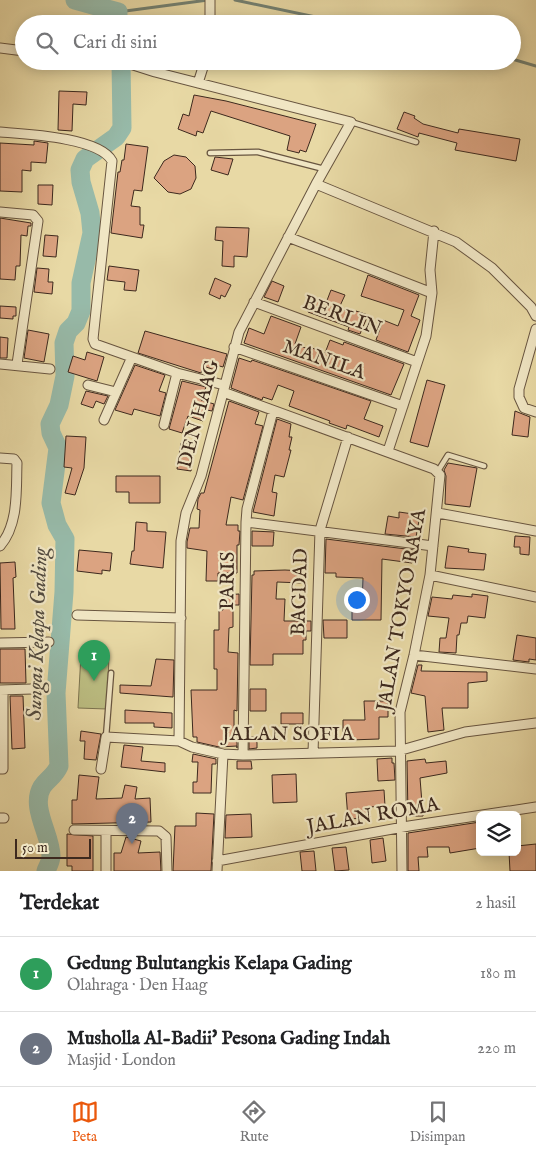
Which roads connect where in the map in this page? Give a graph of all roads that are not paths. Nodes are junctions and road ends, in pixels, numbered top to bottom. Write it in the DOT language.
graph roads {
  1 [pos="210,0"];
  2 [pos="210,15"];
  3 [pos="0,48"];
  4 [pos="15,50"];
  5 [pos="153,70"];
  6 [pos="202,70"];
  7 [pos="198,82"];
  8 [pos="351,122"];
  9 [pos="0,132"];
  10 [pos="416,142"];
  11 [pos="210,153"];
  12 [pos="324,169"];
  13 [pos="316,184"];
  14 [pos="0,212"];
  15 [pos="434,232"];
  16 [pos="288,237"];
  17 [pos="432,293"];
  18 [pos="254,302"];
  19 [pos="536,316"];
  20 [pos="536,329"];
  21 [pos="234,347"];
  22 [pos="131,358"];
  23 [pos="417,362"];
  24 [pos="0,364"];
  25 [pos="17,364"];
  26 [pos="50,369"];
  27 [pos="177,374"];
  28 [pos="88,385"];
  29 [pos="223,388"];
  30 [pos="116,392"];
  31 [pos="403,406"];
  32 [pos="273,411"];
  33 [pos="536,412"];
  34 [pos="104,420"];
  35 [pos="164,425"];
  36 [pos="348,437"];
  37 [pos="388,451"];
  38 [pos="0,458"];
  39 [pos="484,466"];
  40 [pos="438,471"];
  41 [pos="438,513"];
  42 [pos="246,522"];
  43 [pos="320,530"];
  44 [pos="536,531"];
  45 [pos="0,546"];
  46 [pos="434,546"];
  47 [pos="430,575"];
  48 [pos="536,597"];
  49 [pos="77,615"];
  50 [pos="181,618"];
  51 [pos="49,642"];
  52 [pos="0,643"];
  53 [pos="414,655"];
  54 [pos="536,670"];
  55 [pos="110,673"];
  56 [pos="32,689"];
  57 [pos="2,690"];
  58 [pos="536,723"];
  59 [pos="106,737"];
  60 [pos="179,741"];
  61 [pos="398,751"];
  62 [pos="313,753"];
  63 [pos="222,754"];
  64 [pos="243,755"];
  65 [pos="0,769"];
  66 [pos="102,769"];
  67 [pos="536,807"];
  68 [pos="401,828"];
  69 [pos="74,830"];
  70 [pos="106,830"];
  71 [pos="217,861"];
  72 [pos="106,871"];
  73 [pos="166,871"];
  74 [pos="217,871"];
  75 [pos="402,871"];
  1 -- 2 [label="street"];
  3 -- 4 [label="street"];
  5 -- 7 [label="street"];
  6 -- 7 [label="street"];
  7 -- 8 [label="street"];
  8 -- 10 [label="lane"];
  8 -- 12 [label="street, DEN HAAG"];
  9 -- 22 [label="street"];
  11 -- 12 [label="lane"];
  12 -- 13 [label="street, DEN HAAG"];
  13 -- 15 [label="street"];
  13 -- 16 [label="street, DEN HAAG"];
  14 -- 25 [label="street"];
  15 -- 17 [label="street"];
  15 -- 19 [label="street"];
  16 -- 17 [label="street"];
  16 -- 18 [label="street, DEN HAAG"];
  17 -- 23 [label="street"];
  18 -- 21 [label="street, DEN HAAG"];
  18 -- 23 [label="street, BERLIN"];
  20 -- 33 [label="street"];
  21 -- 29 [label="street, DEN HAAG"];
  21 -- 31 [label="street, MANILA"];
  22 -- 27 [label="street"];
  22 -- 30 [label="street"];
  23 -- 31 [label="street"];
  24 -- 25 [label="street"];
  25 -- 26 [label="street"];
  27 -- 29 [label="street"];
  27 -- 35 [label="street"];
  28 -- 30 [label="street"];
  29 -- 32 [label="street"];
  29 -- 50 [label="street, DEN HAAG"];
  30 -- 34 [label="street"];
  31 -- 37 [label="street"];
  32 -- 36 [label="street"];
  32 -- 42 [label="street, PARIS"];
  36 -- 37 [label="street"];
  36 -- 43 [label="street, BAGDAD"];
  37 -- 40 [label="street"];
  38 -- 45 [label="street"];
  39 -- 40 [label="lane"];
  40 -- 41 [label="street, JALAN TOKYO RAYA"];
  41 -- 44 [label="street"];
  41 -- 46 [label="street, JALAN TOKYO RAYA"];
  42 -- 43 [label="street"];
  42 -- 64 [label="street, PARIS"];
  43 -- 46 [label="street"];
  43 -- 62 [label="street, BAGDAD"];
  46 -- 47 [label="street, JALAN TOKYO RAYA"];
  47 -- 48 [label="street"];
  47 -- 53 [label="street, JALAN TOKYO RAYA"];
  49 -- 50 [label="street"];
  50 -- 60 [label="street, DEN HAAG"];
  51 -- 52 [label="street"];
  53 -- 54 [label="street"];
  53 -- 61 [label="street, JALAN TOKYO RAYA"];
  55 -- 59 [label="lane"];
  56 -- 57 [label="street"];
  57 -- 65 [label="street"];
  58 -- 61 [label="street, JALAN SOFIA"];
  59 -- 60 [label="street, JALAN SOFIA"];
  59 -- 66 [label="street"];
  60 -- 63 [label="street, JALAN SOFIA"];
  61 -- 62 [label="street, JALAN SOFIA"];
  61 -- 68 [label="street, JALAN TOKYO RAYA"];
  62 -- 64 [label="street, JALAN SOFIA"];
  63 -- 64 [label="street, JALAN SOFIA"];
  63 -- 71 [label="street"];
  67 -- 68 [label="street, JALAN ROMA"];
  68 -- 71 [label="street, JALAN ROMA"];
  68 -- 75 [label="street, JALAN TOKYO RAYA"];
  69 -- 70 [label="street"];
  70 -- 72 [label="street"];
  70 -- 73 [label="street"];
  71 -- 74 [label="street"];
}
